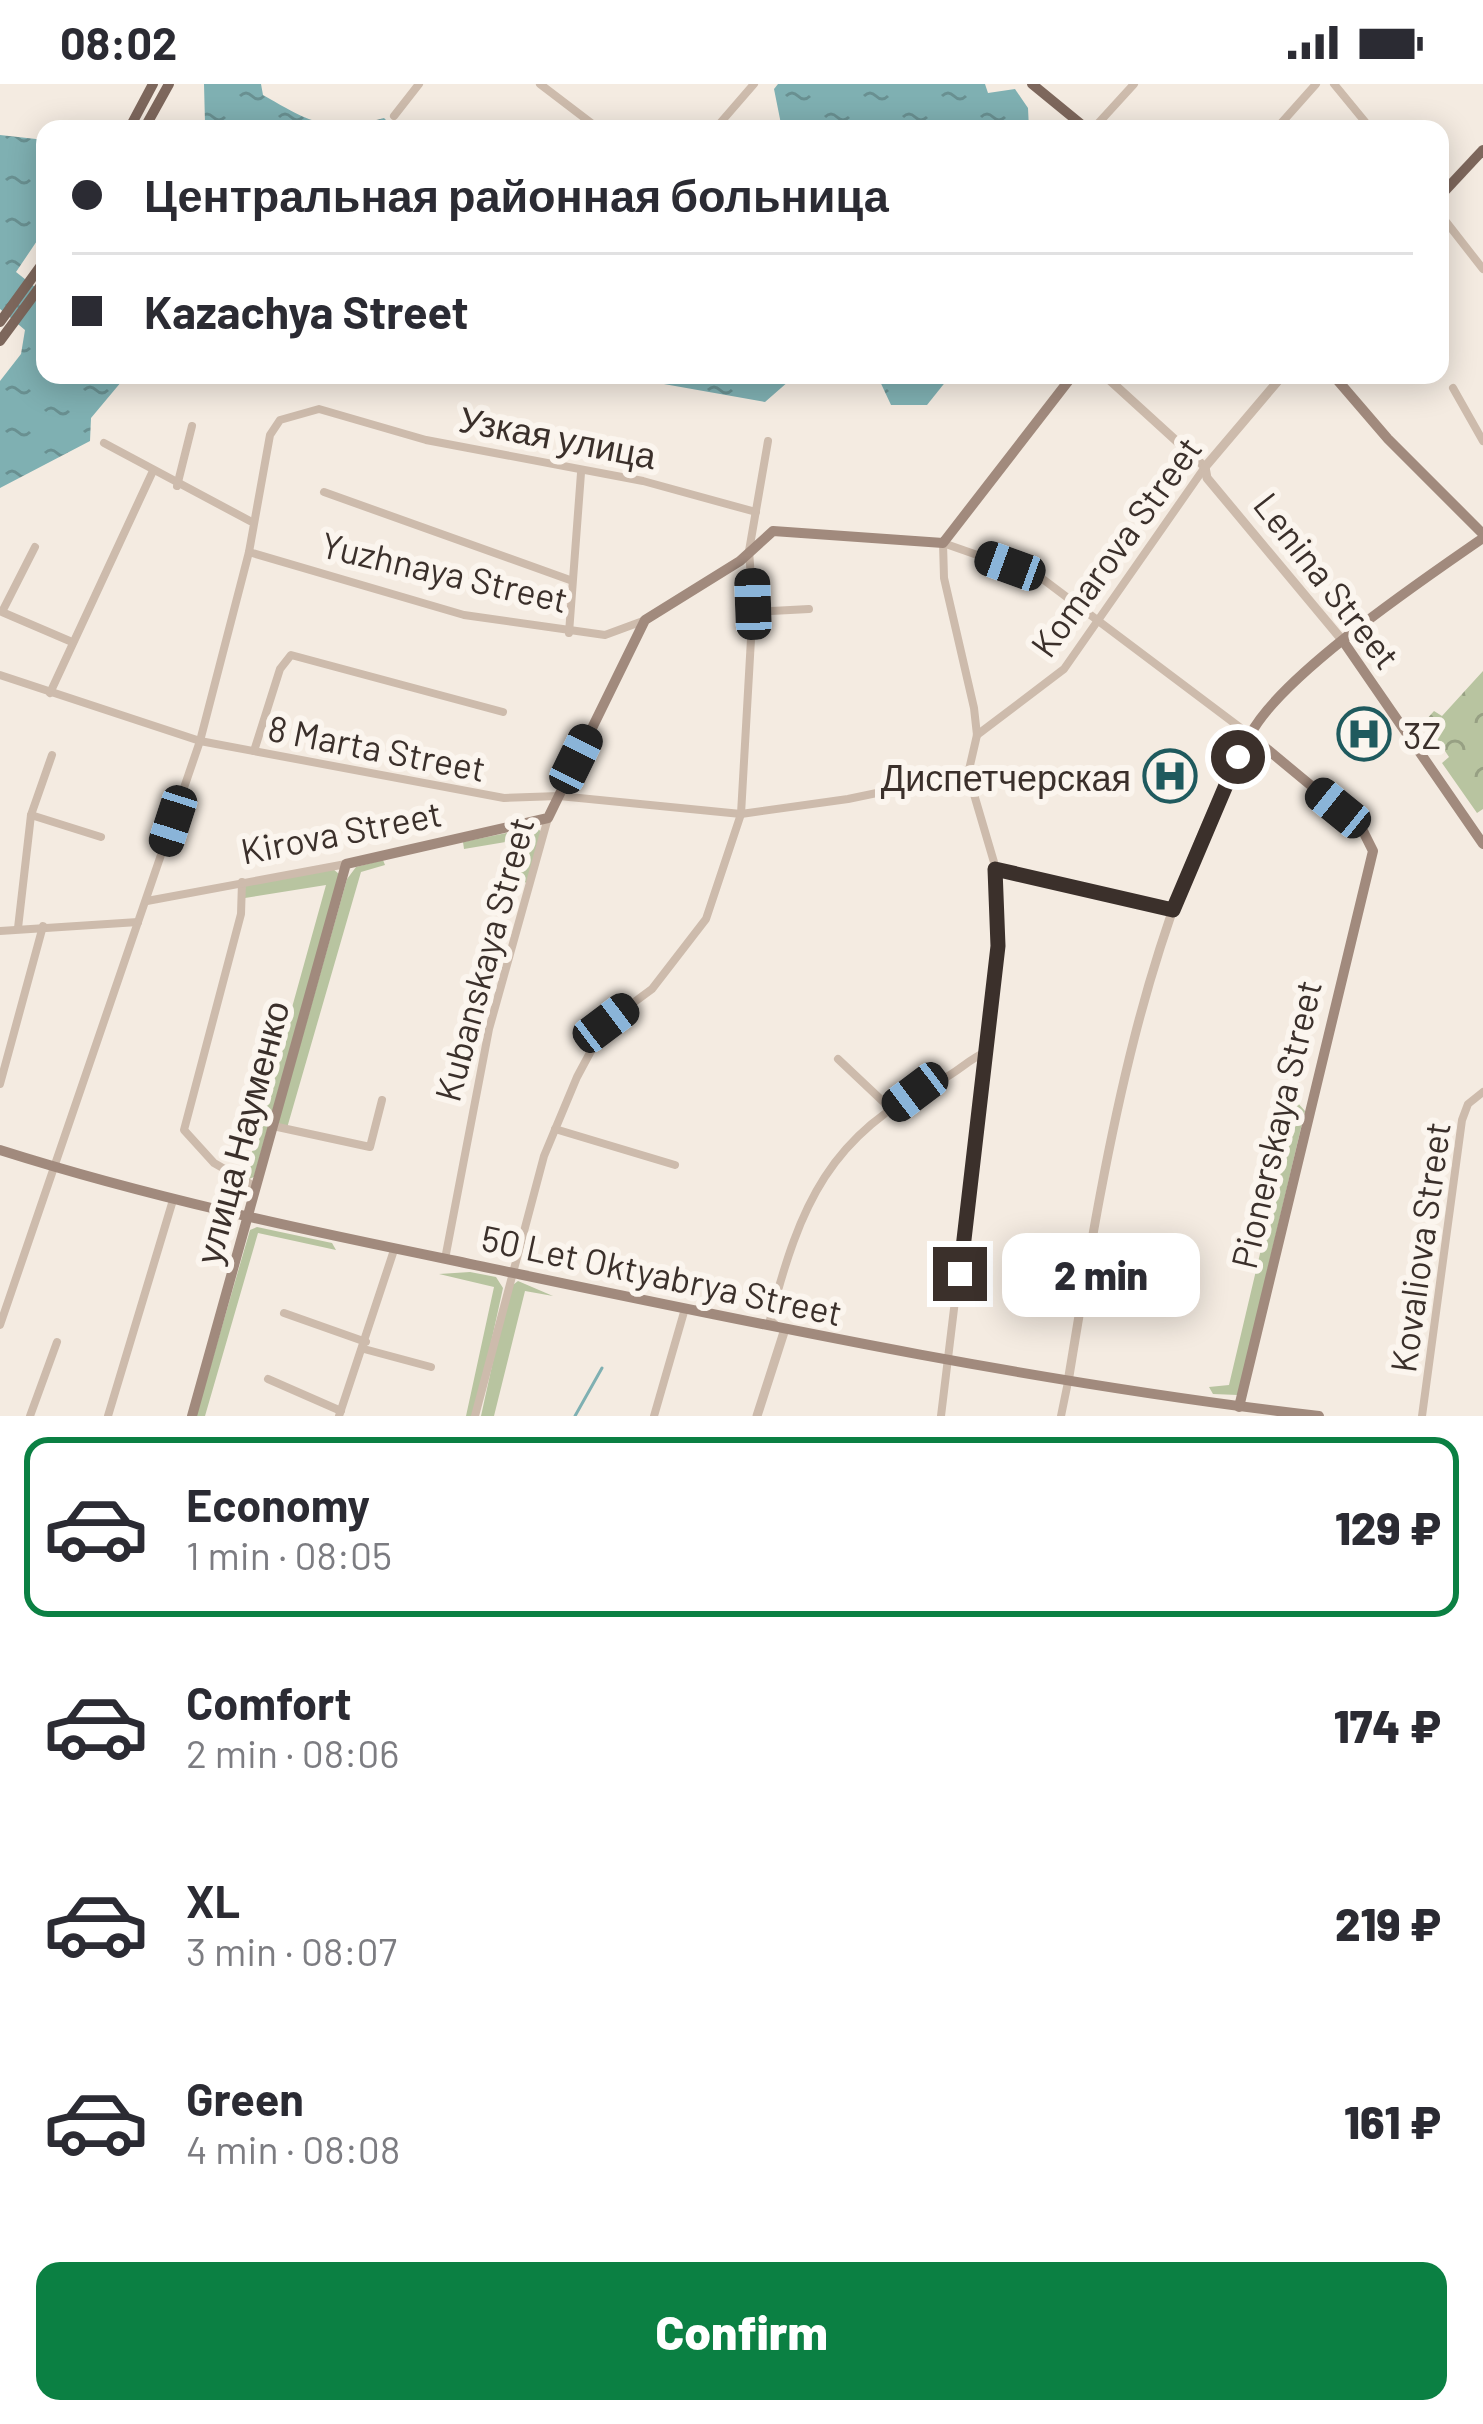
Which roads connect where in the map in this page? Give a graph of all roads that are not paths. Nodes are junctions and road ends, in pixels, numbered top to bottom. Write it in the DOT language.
graph roads {
  1 [pos="153,84"];
  2 [pos="169,84"];
  3 [pos="418,84"];
  4 [pos="540,84"];
  5 [pos="754,84"];
  6 [pos="1032,84"];
  7 [pos="1134,84"];
  8 [pos="1316,84"];
  9 [pos="1334,84"];
  10 [pos="394,116"];
  11 [pos="134,120"];
  12 [pos="149,120"];
  13 [pos="587,120"];
  14 [pos="723,120"];
  15 [pos="1078,120"];
  16 [pos="1099,120"];
  17 [pos="1284,120"];
  18 [pos="1364,120"];
  19 [pos="1483,150"];
  20 [pos="1449,186"];
  21 [pos="1449,226"];
  22 [pos="1483,269"];
  23 [pos="36,285"];
  24 [pos="36,287"];
  25 [pos="0,322"];
  26 [pos="0,341"];
  27 [pos="1066,384"];
  28 [pos="1114,384"];
  29 [pos="1275,384"];
  30 [pos="1342,384"];
  31 [pos="1453,388"];
  32 [pos="192,426"];
  33 [pos="768,441"];
  34 [pos="1483,441"];
  35 [pos="104,443"];
  36 [pos="1205,467"];
  37 [pos="581,472"];
  38 [pos="152,473"];
  39 [pos="177,486"];
  40 [pos="324,492"];
  41 [pos="756,512"];
  42 [pos="251,522"];
  43 [pos="1483,536"];
  44 [pos="943,543"];
  45 [pos="35,547"];
  46 [pos="749,551"];
  47 [pos="249,553"];
  48 [pos="570,580"];
  49 [pos="808,610"];
  50 [pos="752,612"];
  51 [pos="645,620"];
  52 [pos="1101,622"];
  53 [pos="569,633"];
  54 [pos="1343,641"];
  55 [pos="72,642"];
  56 [pos="0,675"];
  57 [pos="50,693"];
  58 [pos="502,712"];
  59 [pos="977,735"];
  60 [pos="1250,735"];
  61 [pos="200,741"];
  62 [pos="254,752"];
  63 [pos="52,755"];
  64 [pos="968,774"];
  65 [pos="559,796"];
  66 [pos="741,814"];
  67 [pos="31,815"];
  68 [pos="548,818"];
  69 [pos="101,837"];
  70 [pos="1483,844"];
  71 [pos="346,864"];
  72 [pos="995,869"];
  73 [pos="242,882"];
  74 [pos="146,902"];
  75 [pos="1173,910"];
  76 [pos="138,922"];
  77 [pos="43,926"];
  78 [pos="18,928"];
  79 [pos="0,931"];
  80 [pos="0,1041"];
  81 [pos="11,1044"];
  82 [pos="988,1052"];
  83 [pos="838,1058"];
  84 [pos="0,1084"];
  85 [pos="1483,1092"];
  86 [pos="382,1100"];
  87 [pos="892,1109"];
  88 [pos="274,1126"];
  89 [pos="555,1130"];
  90 [pos="0,1150"];
  91 [pos="675,1165"];
  92 [pos="56,1168"];
  93 [pos="258,1187"];
  94 [pos="173,1200"];
  95 [pos="250,1218"];
  96 [pos="394,1250"];
  97 [pos="445,1259"];
  98 [pos="511,1275"];
  99 [pos="684,1312"];
  100 [pos="284,1313"];
  101 [pos="0,1324"];
  102 [pos="784,1331"];
  103 [pos="57,1342"];
  104 [pos="365,1345"];
  105 [pos="949,1363"];
  106 [pos="431,1366"];
  107 [pos="268,1379"];
  108 [pos="1068,1382"];
  109 [pos="1238,1411"];
  110 [pos="340,1414"];
  111 [pos="30,1416"];
  112 [pos="108,1416"];
  113 [pos="192,1416"];
  114 [pos="475,1416"];
  115 [pos="654,1416"];
  116 [pos="757,1416"];
  117 [pos="941,1416"];
  118 [pos="1061,1416"];
  119 [pos="1319,1416"];
  120 [pos="1422,1416"];
  1 -- 11 [label="main road"];
  2 -- 12 [label="main road"];
  3 -- 10 [label="street"];
  4 -- 13 [label="street"];
  5 -- 14 [label="street"];
  6 -- 15 [label="main road"];
  7 -- 16 [label="street"];
  8 -- 17 [label="street"];
  9 -- 18 [label="street"];
  19 -- 20 [label="main road"];
  21 -- 22 [label="street"];
  23 -- 25 [label="main road"];
  24 -- 26 [label="main road"];
  27 -- 44 [label="main road"];
  28 -- 36 [label="street, Lenina Street"];
  29 -- 36 [label="street, Komarova Street"];
  30 -- 43 [label="main road"];
  31 -- 34 [label="street"];
  32 -- 39 [label="street"];
  33 -- 41 [label="street"];
  35 -- 38 [label="street"];
  36 -- 52 [label="street, Komarova Street"];
  36 -- 54 [label="street, Lenina Street"];
  37 -- 41 [label="street, Узкая улица"];
  37 -- 42 [label="street, Узкая улица"];
  37 -- 48 [label="street"];
  38 -- 39 [label="street"];
  38 -- 55 [label="street"];
  39 -- 42 [label="street"];
  40 -- 48 [label="street"];
  41 -- 46 [label="street"];
  42 -- 47 [label="street"];
  43 -- 54 [label="main road"];
  44 -- 46 [label="main road"];
  44 -- 52 [label="street"];
  44 -- 59 [label="street"];
  45 -- 55 [label="street"];
  46 -- 50 [label="street"];
  46 -- 51 [label="main road, Yuzhnaya Street"];
  47 -- 53 [label="street, Yuzhnaya Street"];
  47 -- 61 [label="street"];
  48 -- 53 [label="street"];
  49 -- 50 [label="street"];
  50 -- 66 [label="street"];
  51 -- 53 [label="street, Yuzhnaya Street"];
  51 -- 65 [label="main road, Kubanskaya Street"];
  52 -- 59 [label="street, Komarova Street"];
  52 -- 60 [label="street"];
  54 -- 60 [label="main road"];
  54 -- 70 [label="main road, Lenina Street"];
  55 -- 57 [label="street"];
  56 -- 57 [label="street, 8 Marta Street"];
  57 -- 61 [label="street, 8 Marta Street"];
  58 -- 62 [label="street"];
  59 -- 64 [label="street"];
  60 -- 75 [label="street"];
  60 -- 109 [label="main road, Pionerskaya Street"];
  61 -- 62 [label="street, 8 Marta Street"];
  61 -- 74 [label="street"];
  62 -- 65 [label="street, 8 Marta Street"];
  63 -- 67 [label="street"];
  64 -- 66 [label="street, 8 Marta Street"];
  64 -- 72 [label="street"];
  65 -- 66 [label="street, 8 Marta Street"];
  65 -- 68 [label="main road, Kubanskaya Street"];
  66 -- 89 [label="street"];
  67 -- 69 [label="street"];
  67 -- 78 [label="street"];
  68 -- 71 [label="main road, Kirova Street"];
  68 -- 97 [label="street, Kubanskaya Street"];
  71 -- 73 [label="street, Kirova Street"];
  71 -- 88 [label="main road, улица Науменко"];
  72 -- 75 [label="street"];
  72 -- 82 [label="street"];
  73 -- 74 [label="street, Kirova Street"];
  73 -- 93 [label="street"];
  74 -- 76 [label="street"];
  75 -- 108 [label="street"];
  76 -- 77 [label="street"];
  76 -- 92 [label="street"];
  77 -- 78 [label="street"];
  77 -- 81 [label="street"];
  78 -- 79 [label="street"];
  80 -- 81 [label="street"];
  81 -- 84 [label="street"];
  82 -- 87 [label="street"];
  82 -- 105 [label="street"];
  83 -- 87 [label="street"];
  85 -- 120 [label="street, Kovaliova Street"];
  86 -- 88 [label="street"];
  87 -- 102 [label="street"];
  88 -- 93 [label="main road, улица Науменко"];
  89 -- 91 [label="street"];
  89 -- 98 [label="street"];
  90 -- 92 [label="main road, 50 Let Oktyabrya Street"];
  92 -- 94 [label="main road, 50 Let Oktyabrya Street"];
  92 -- 101 [label="street"];
  93 -- 95 [label="main road, улица Науменко"];
  94 -- 95 [label="main road, 50 Let Oktyabrya Street"];
  94 -- 112 [label="street"];
  95 -- 96 [label="main road, 50 Let Oktyabrya Street"];
  95 -- 113 [label="main road, улица Науменко"];
  96 -- 97 [label="main road, 50 Let Oktyabrya Street"];
  96 -- 104 [label="street"];
  97 -- 98 [label="main road, 50 Let Oktyabrya Street"];
  98 -- 99 [label="main road, 50 Let Oktyabrya Street"];
  98 -- 114 [label="street"];
  99 -- 102 [label="main road, 50 Let Oktyabrya Street"];
  99 -- 115 [label="street"];
  100 -- 104 [label="street"];
  102 -- 105 [label="main road, 50 Let Oktyabrya Street"];
  102 -- 116 [label="street"];
  103 -- 111 [label="street"];
  104 -- 106 [label="street"];
  104 -- 110 [label="street"];
  105 -- 108 [label="main road, 50 Let Oktyabrya Street"];
  105 -- 117 [label="street"];
  107 -- 110 [label="street"];
  108 -- 109 [label="main road, 50 Let Oktyabrya Street"];
  108 -- 118 [label="street"];
  109 -- 119 [label="main road, 50 Let Oktyabrya Street"];
}
